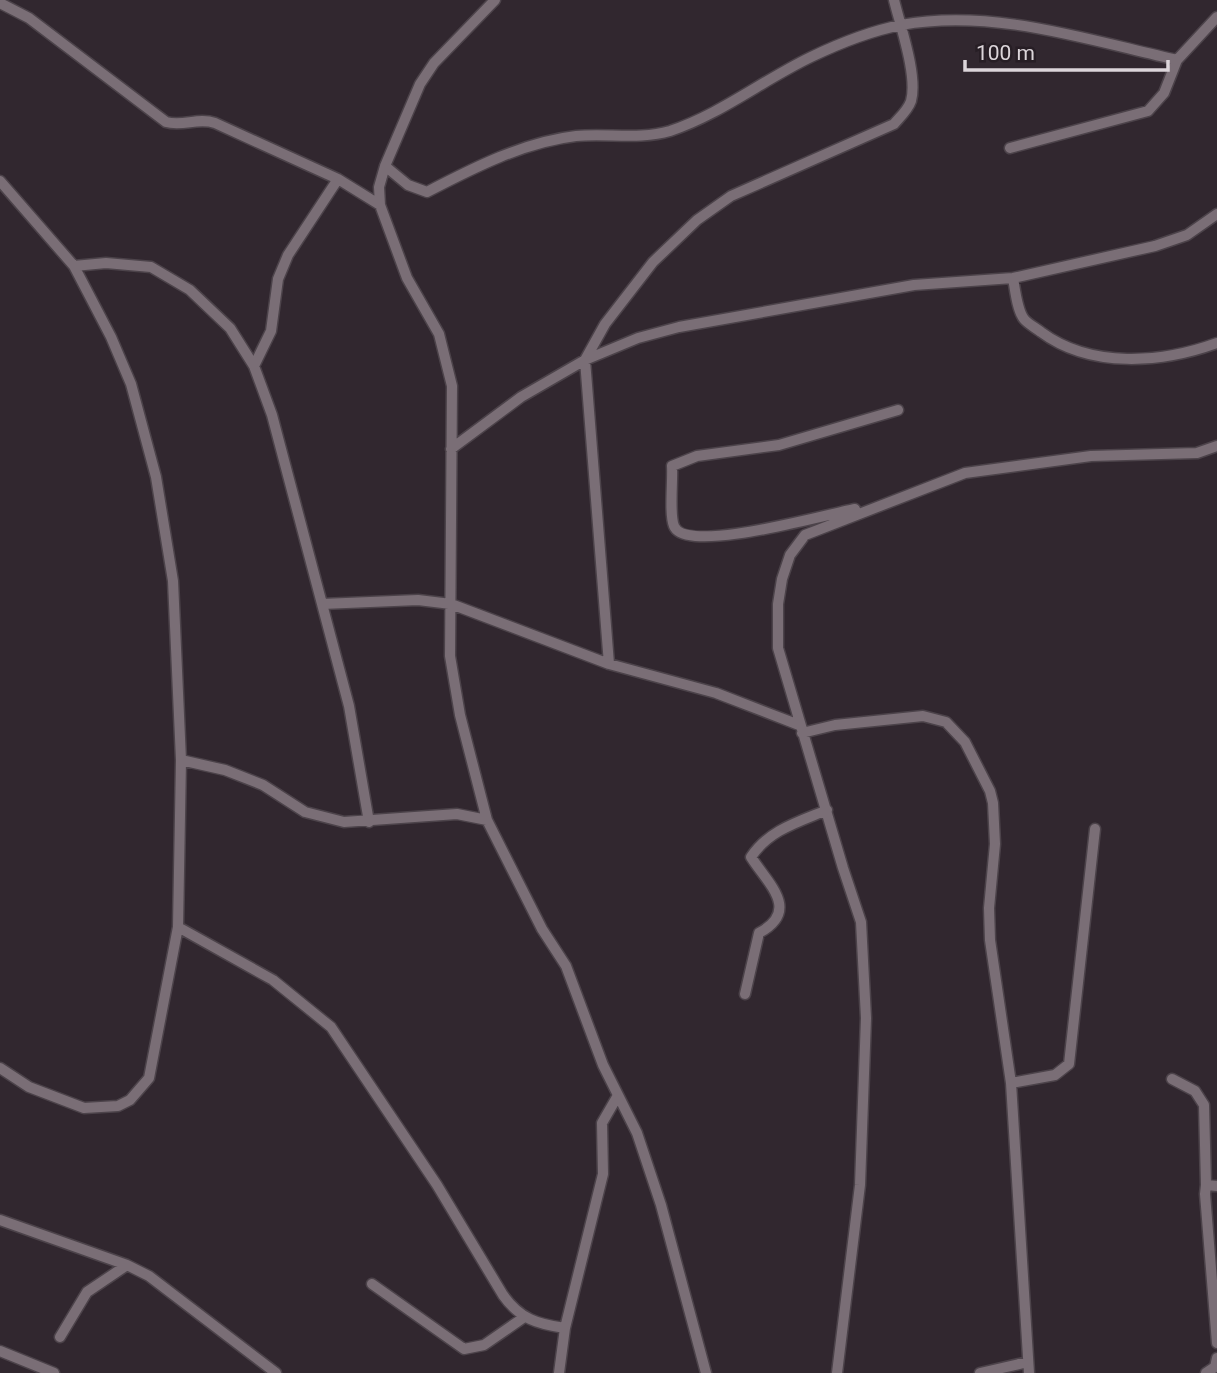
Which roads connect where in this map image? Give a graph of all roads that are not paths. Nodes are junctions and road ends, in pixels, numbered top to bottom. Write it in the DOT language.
graph roads {
  1 [pos="495,0"];
  2 [pos="894,0"];
  3 [pos="0,3"];
  4 [pos="1217,17"];
  5 [pos="900,25"];
  6 [pos="1177,60"];
  7 [pos="1010,148"];
  8 [pos="385,166"];
  9 [pos="338,178"];
  10 [pos="0,181"];
  11 [pos="380,205"];
  12 [pos="1217,214"];
  13 [pos="74,266"];
  14 [pos="1013,278"];
  15 [pos="1217,343"];
  16 [pos="585,360"];
  17 [pos="254,366"];
  18 [pos="898,410"];
  19 [pos="1217,446"];
  20 [pos="451,449"];
  21 [pos="876,506"];
  22 [pos="322,604"];
  23 [pos="451,604"];
  24 [pos="608,664"];
  25 [pos="801,729"];
  26 [pos="181,760"];
  27 [pos="827,810"];
  28 [pos="487,820"];
  29 [pos="369,822"];
  30 [pos="1095,829"];
  31 [pos="178,927"];
  32 [pos="745,994"];
  33 [pos="0,1068"];
  34 [pos="1172,1079"];
  35 [pos="1011,1083"];
  36 [pos="617,1097"];
  37 [pos="1211,1186"];
  38 [pos="0,1220"];
  39 [pos="127,1265"];
  40 [pos="372,1284"];
  41 [pos="523,1318"];
  42 [pos="565,1328"];
  43 [pos="60,1337"];
  44 [pos="1217,1343"];
  45 [pos="0,1351"];
  46 [pos="1217,1358"];
  47 [pos="1029,1367"];
  48 [pos="54,1373"];
  49 [pos="276,1373"];
  50 [pos="559,1373"];
  51 [pos="706,1373"];
  52 [pos="837,1373"];
  53 [pos="980,1373"];
  54 [pos="1206,1373"];
  1 -- 8 [label="street"];
  2 -- 5 [label="street"];
  3 -- 9 [label="street"];
  4 -- 6 [label="street"];
  5 -- 6 [label="street"];
  5 -- 8 [label="street"];
  5 -- 16 [label="street"];
  6 -- 7 [label="street"];
  8 -- 11 [label="street"];
  9 -- 11 [label="street"];
  9 -- 17 [label="street"];
  10 -- 13 [label="street"];
  11 -- 20 [label="street"];
  12 -- 14 [label="street"];
  13 -- 17 [label="street"];
  13 -- 26 [label="street"];
  14 -- 15 [label="street"];
  14 -- 16 [label="street"];
  16 -- 20 [label="street"];
  16 -- 24 [label="street"];
  17 -- 22 [label="street"];
  18 -- 21 [label="street"];
  19 -- 21 [label="street"];
  20 -- 23 [label="street"];
  21 -- 25 [label="street"];
  22 -- 23 [label="street"];
  22 -- 29 [label="street"];
  23 -- 24 [label="street"];
  23 -- 28 [label="street"];
  24 -- 25 [label="street"];
  25 -- 27 [label="street"];
  25 -- 35 [label="street"];
  26 -- 29 [label="street"];
  26 -- 31 [label="street"];
  27 -- 32 [label="street"];
  27 -- 52 [label="street"];
  28 -- 29 [label="street"];
  28 -- 36 [label="street"];
  30 -- 35 [label="street"];
  31 -- 33 [label="street"];
  31 -- 41 [label="street"];
  34 -- 37 [label="street"];
  35 -- 47 [label="street"];
  36 -- 42 [label="street"];
  36 -- 51 [label="street"];
  37 -- 44 [label="street"];
  38 -- 39 [label="street"];
  39 -- 43 [label="street"];
  39 -- 49 [label="street"];
  40 -- 41 [label="street"];
  41 -- 42 [label="street"];
  42 -- 50 [label="street"];
  45 -- 48 [label="street"];
  46 -- 54 [label="street"];
  47 -- 53 [label="street"];
}
